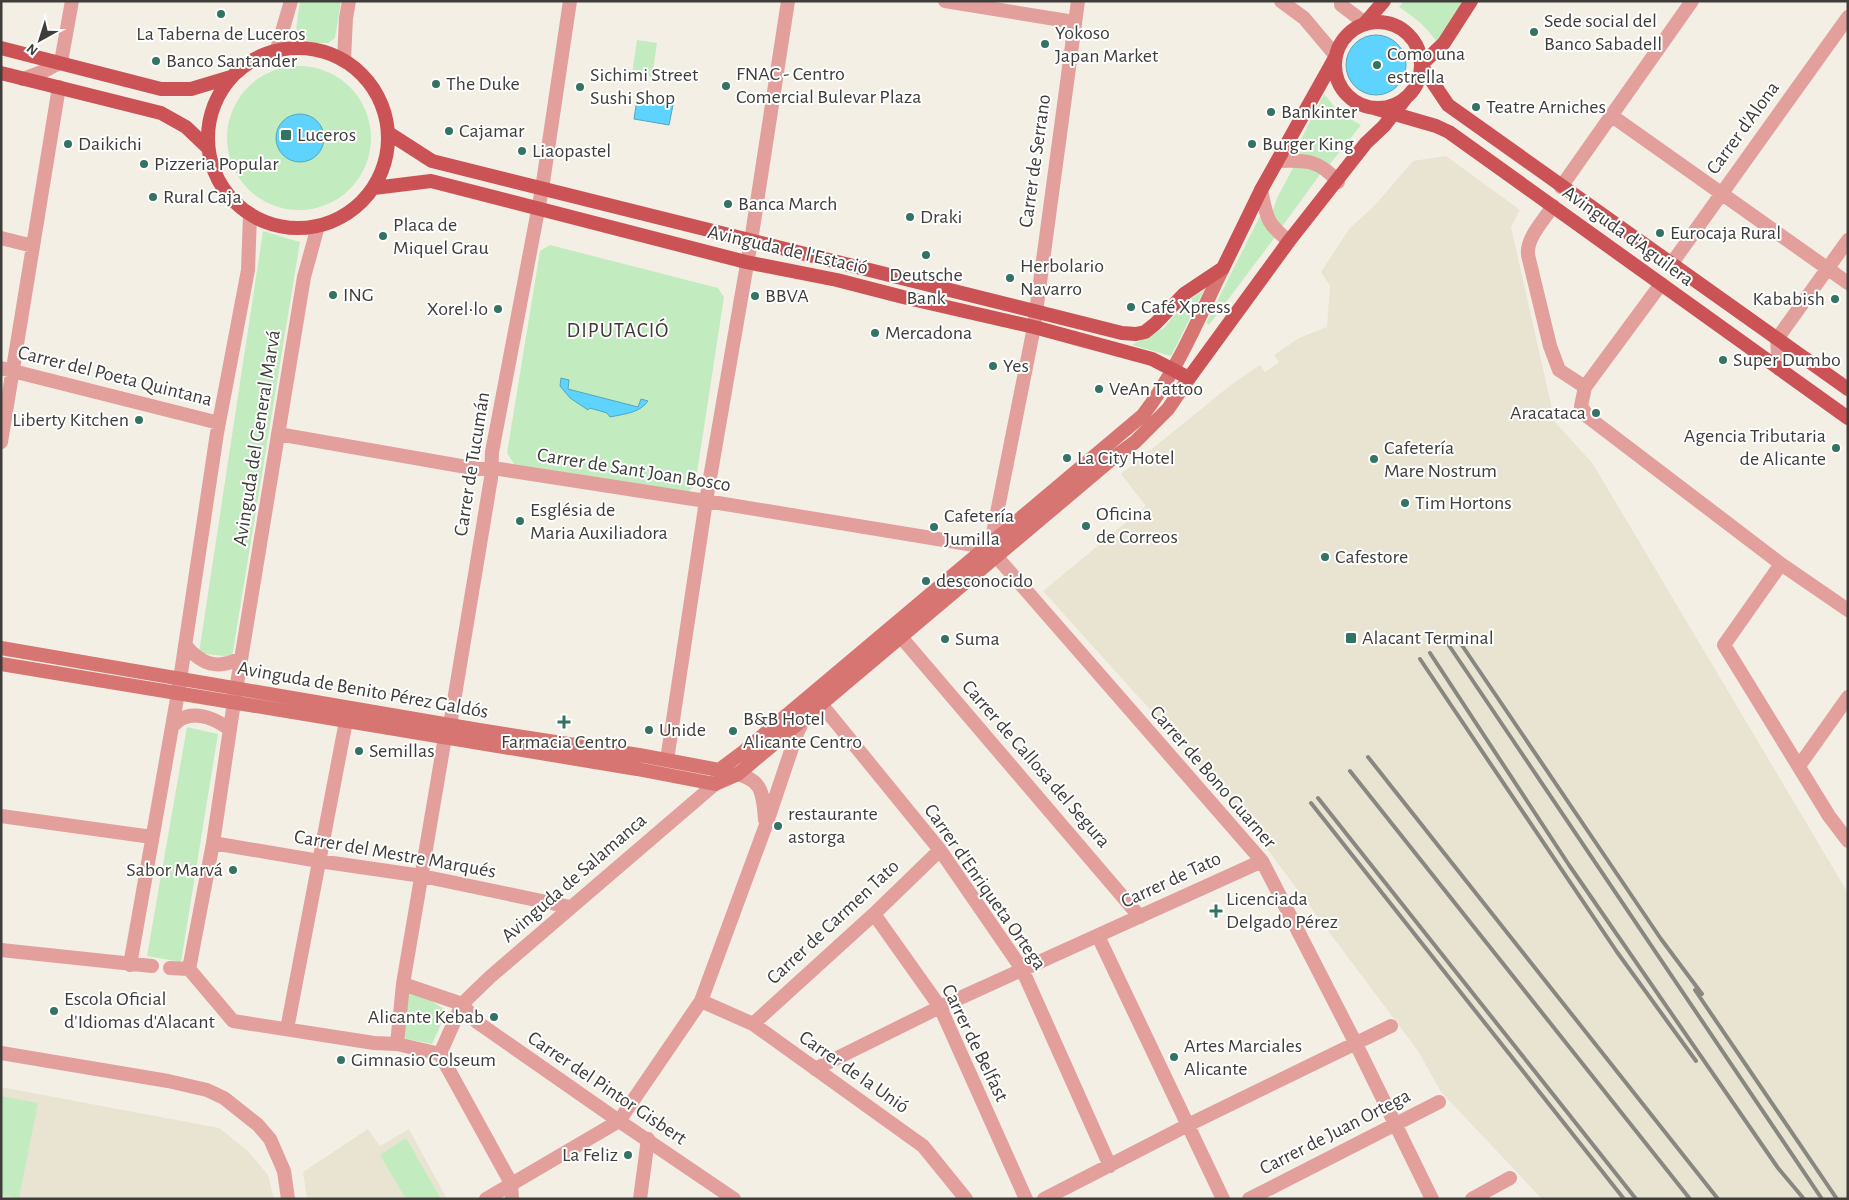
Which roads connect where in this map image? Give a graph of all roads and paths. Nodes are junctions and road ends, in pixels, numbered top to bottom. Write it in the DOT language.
graph roads {
  1 [pos="72,1"];
  2 [pos="291,1"];
  3 [pos="349,1"];
  4 [pos="570,1"];
  5 [pos="788,1"];
  6 [pos="945,1"];
  7 [pos="1078,1"];
  8 [pos="1281,1"];
  9 [pos="1341,1"];
  10 [pos="1384,1"];
  11 [pos="1470,1"];
  12 [pos="1692,1"];
  13 [pos="1848,17"];
  14 [pos="1074,22"];
  15 [pos="1366,23"];
  16 [pos="1,48"];
  17 [pos="277,49"];
  18 [pos="1336,56"];
  19 [pos="344,60"];
  20 [pos="61,62"];
  21 [pos="1421,65"];
  22 [pos="1,73"];
  23 [pos="231,77"];
  24 [pos="23,78"];
  25 [pos="59,87"];
  26 [pos="1405,99"];
  27 [pos="1374,108"];
  28 [pos="1394,114"];
  29 [pos="1612,116"];
  30 [pos="390,134"];
  31 [pos="208,148"];
  32 [pos="1279,160"];
  33 [pos="1338,182"];
  34 [pos="1561,187"];
  35 [pos="374,188"];
  36 [pos="542,189"];
  37 [pos="1261,190"];
  38 [pos="1722,194"];
  39 [pos="1554,206"];
  40 [pos="537,209"];
  41 [pos="250,215"];
  42 [pos="318,226"];
  43 [pos="1,238"];
  44 [pos="1848,240"];
  45 [pos="750,241"];
  46 [pos="1289,241"];
  47 [pos="33,246"];
  48 [pos="746,262"];
  49 [pos="1672,263"];
  50 [pos="1223,268"];
  51 [pos="1827,268"];
  52 [pos="1848,283"];
  53 [pos="1661,284"];
  54 [pos="1035,310"];
  55 [pos="1034,327"];
  56 [pos="1777,339"];
  57 [pos="1172,369"];
  58 [pos="1779,369"];
  59 [pos="7,370"];
  60 [pos="1190,378"];
  61 [pos="1585,387"];
  62 [pos="1848,388"];
  63 [pos="1848,418"];
  64 [pos="219,423"];
  65 [pos="278,434"];
  66 [pos="1,442"];
  67 [pos="493,468"];
  68 [pos="706,501"];
  69 [pos="987,546"];
  70 [pos="996,556"];
  71 [pos="1782,564"];
  72 [pos="1848,610"];
  73 [pos="901,637"];
  74 [pos="185,645"];
  75 [pos="1,648"];
  76 [pos="241,658"];
  77 [pos="1,664"];
  78 [pos="180,679"];
  79 [pos="178,693"];
  80 [pos="235,695"];
  81 [pos="1848,697"];
  82 [pos="821,704"];
  83 [pos="804,718"];
  84 [pos="346,721"];
  85 [pos="433,722"];
  86 [pos="172,727"];
  87 [pos="230,730"];
  88 [pos="448,731"];
  89 [pos="667,760"];
  90 [pos="1799,766"];
  91 [pos="719,770"];
  92 [pos="738,774"];
  93 [pos="715,784"];
  94 [pos="1,816"];
  95 [pos="766,825"];
  96 [pos="152,837"];
  97 [pos="1848,841"];
  98 [pos="214,843"];
  99 [pos="940,850"];
  100 [pos="319,861"];
  101 [pos="1262,861"];
  102 [pos="422,876"];
  103 [pos="570,907"];
  104 [pos="874,914"];
  105 [pos="1140,917"];
  106 [pos="1098,936"];
  107 [pos="1,950"];
  108 [pos="130,965"];
  109 [pos="152,966"];
  110 [pos="170,968"];
  111 [pos="1022,969"];
  112 [pos="189,970"];
  113 [pos="403,984"];
  114 [pos="701,1001"];
  115 [pos="462,1004"];
  116 [pos="940,1007"];
  117 [pos="753,1024"];
  118 [pos="1390,1026"];
  119 [pos="286,1029"];
  120 [pos="1355,1042"];
  121 [pos="397,1044"];
  122 [pos="1,1053"];
  123 [pos="440,1054"];
  124 [pos="815,1069"];
  125 [pos="1439,1102"];
  126 [pos="619,1121"];
  127 [pos="1396,1124"];
  128 [pos="1188,1125"];
  129 [pos="648,1139"];
  130 [pos="1110,1166"];
  131 [pos="1510,1178"];
  132 [pos="510,1183"];
  133 [pos="288,1199"];
  134 [pos="486,1199"];
  135 [pos="512,1199"];
  136 [pos="640,1199"];
  137 [pos="734,1199"];
  138 [pos="966,1199"];
  139 [pos="1026,1199"];
  140 [pos="1044,1199"];
  141 [pos="1222,1199"];
  142 [pos="1249,1199"];
  143 [pos="1432,1199"];
  144 [pos="1472,1199"];
  1 -- 20 [label="street"];
  2 -- 17 [label="street"];
  3 -- 19 [label="street"];
  4 -- 36 [label="street, Carrer de Tucumán"];
  5 -- 45 [label="street"];
  6 -- 14 [label="street"];
  7 -- 14 [label="street, Carrer de Serrano"];
  8 -- 18 [label="street"];
  9 -- 15 [label="street"];
  10 -- 15 [label="main road"];
  11 -- 21 [label="main road"];
  12 -- 29 [label="street"];
  13 -- 38 [label="street, Carrer d'Alona"];
  14 -- 54 [label="street, Carrer de Serrano"];
  15 -- 18 [label="main road"];
  15 -- 21 [label="main road"];
  16 -- 20 [label="main road"];
  17 -- 19 [label="main road"];
  17 -- 23 [label="main road"];
  18 -- 27 [label="main road"];
  18 -- 32 [label="main road"];
  19 -- 30 [label="main road"];
  20 -- 23 [label="main road"];
  20 -- 24 [label="street"];
  21 -- 26 [label="main road"];
  21 -- 34 [label="main road, Avinguda d'Aguilera"];
  22 -- 24 [label="main road"];
  23 -- 31 [label="main road"];
  24 -- 25 [label="main road"];
  25 -- 31 [label="main road"];
  25 -- 47 [label="street"];
  26 -- 27 [label="main road"];
  26 -- 28 [label="main road, Avinguda de Salamanca"];
  27 -- 28 [label="main road, Avinguda d'Aguilera"];
  28 -- 33 [label="main road, Avinguda de Salamanca"];
  28 -- 39 [label="main road, Avinguda d'Aguilera"];
  29 -- 34 [label="street"];
  29 -- 38 [label="street"];
  30 -- 35 [label="main road"];
  30 -- 36 [label="main road, Avinguda de l'Estació"];
  31 -- 41 [label="main road"];
  32 -- 33 [label="street"];
  32 -- 37 [label="main road"];
  33 -- 46 [label="main road, Avinguda de Salamanca"];
  34 -- 49 [label="main road, Avinguda d'Aguilera"];
  35 -- 40 [label="main road, Avinguda de l'Estació"];
  35 -- 42 [label="main road"];
  36 -- 40 [label="street, Carrer de Tucumán"];
  36 -- 45 [label="main road, Avinguda de l'Estació"];
  37 -- 46 [label="street"];
  37 -- 50 [label="main road"];
  38 -- 49 [label="street, Carrer d'Alona"];
  38 -- 51 [label="street"];
  39 -- 53 [label="main road, Avinguda d'Aguilera"];
  39 -- 61 [label="street"];
  40 -- 48 [label="main road, Avinguda de l'Estació"];
  40 -- 67 [label="street, Carrer de Tucumán"];
  41 -- 42 [label="main road"];
  41 -- 64 [label="street, Avinguda del General Marvá"];
  42 -- 65 [label="street, Avinguda del General Marvá"];
  43 -- 47 [label="street"];
  44 -- 51 [label="street"];
  45 -- 48 [label="street"];
  45 -- 54 [label="main road, Avinguda de l'Estació"];
  46 -- 60 [label="main road, Avinguda de Salamanca"];
  47 -- 59 [label="street"];
  48 -- 55 [label="main road, Avinguda de l'Estació"];
  48 -- 68 [label="street"];
  49 -- 56 [label="main road, Avinguda d'Aguilera"];
  50 -- 54 [label="main road, Avinguda de l'Estació"];
  50 -- 57 [label="main road"];
  51 -- 52 [label="street"];
  51 -- 56 [label="street"];
  53 -- 58 [label="main road, Avinguda d'Aguilera"];
  53 -- 61 [label="street"];
  54 -- 55 [label="street, Carrer de Serrano"];
  55 -- 57 [label="main road, Avinguda de l'Estació"];
  55 -- 69 [label="street, Carrer de Serrano"];
  56 -- 58 [label="street"];
  56 -- 62 [label="main road, Avinguda d'Aguilera"];
  57 -- 60 [label="main road, Avinguda de l'Estació"];
  57 -- 69 [label="main road"];
  58 -- 63 [label="main road, Avinguda d'Aguilera"];
  59 -- 64 [label="street, Carrer del Poeta Quintana"];
  59 -- 66 [label="street"];
  60 -- 70 [label="main road, Avinguda de Salamanca"];
  61 -- 71 [label="street"];
  64 -- 74 [label="street, Avinguda del General Marvá"];
  65 -- 67 [label="street, Carrer de Sant Joan Bosco"];
  65 -- 76 [label="street, Avinguda del General Marvá"];
  67 -- 68 [label="street, Carrer de Sant Joan Bosco"];
  67 -- 88 [label="street, Carrer de Tucumán"];
  68 -- 69 [label="street, Carrer de Sant Joan Bosco"];
  68 -- 89 [label="street"];
  69 -- 70 [label="street, Carrer de Bono Guarner"];
  69 -- 91 [label="main road"];
  70 -- 73 [label="main road, Avinguda de Salamanca"];
  70 -- 101 [label="street, Carrer de Bono Guarner"];
  71 -- 72 [label="street"];
  71 -- 90 [label="street"];
  73 -- 82 [label="main road, Avinguda de Salamanca"];
  73 -- 105 [label="street, Carrer de Callosa del Segura"];
  74 -- 76 [label="street"];
  74 -- 78 [label="street, Avinguda del General Marvá"];
  75 -- 78 [label="main road, Avinguda de Benito Pérez Galdós"];
  76 -- 80 [label="street, Avinguda del General Marvá"];
  77 -- 79 [label="main road, Avinguda de Benito Pérez Galdós"];
  78 -- 79 [label="street, Avinguda del General Marvá"];
  78 -- 80 [label="main road, Avinguda de Benito Pérez Galdós"];
  79 -- 80 [label="main road, Avinguda de Benito Pérez Galdós"];
  79 -- 86 [label="street, Avinguda del General Marvá"];
  80 -- 84 [label="main road, Avinguda de Benito Pérez Galdós"];
  80 -- 85 [label="main road, Avinguda de Benito Pérez Galdós"];
  80 -- 87 [label="street, Avinguda del General Marvá"];
  81 -- 90 [label="street"];
  82 -- 83 [label="main road, Avinguda de Salamanca"];
  82 -- 99 [label="street, Carrer d'Enriqueta Ortega"];
  83 -- 92 [label="main road, Avinguda de Salamanca"];
  83 -- 95 [label="street"];
  84 -- 88 [label="main road, Avinguda de Benito Pérez Galdós"];
  84 -- 100 [label="street"];
  85 -- 88 [label="street"];
  86 -- 87 [label="street"];
  86 -- 96 [label="street, Avinguda del General Marvá"];
  87 -- 98 [label="street, Avinguda del General Marvá"];
  88 -- 89 [label="main road, Avinguda de Benito Pérez Galdós"];
  88 -- 93 [label="main road, Avinguda de Benito Pérez Galdós"];
  88 -- 102 [label="street, Carrer de Tucumán"];
  89 -- 91 [label="main road, Avinguda de Benito Pérez Galdós"];
  90 -- 97 [label="street"];
  91 -- 92 [label="street"];
  91 -- 93 [label="street"];
  92 -- 93 [label="main road, Avinguda de Salamanca"];
  92 -- 95 [label="street"];
  93 -- 103 [label="street, Avinguda de Salamanca"];
  94 -- 96 [label="street"];
  95 -- 114 [label="street"];
  96 -- 108 [label="street, Avinguda del General Marvá"];
  98 -- 100 [label="street, Carrer del Mestre Marqués"];
  98 -- 112 [label="street, Avinguda del General Marvá"];
  99 -- 104 [label="street, Carrer de Carmen Tato"];
  99 -- 111 [label="street, Carrer d'Enriqueta Ortega"];
  100 -- 102 [label="street, Carrer del Mestre Marqués"];
  100 -- 119 [label="street"];
  101 -- 105 [label="street, Carrer de Tato"];
  101 -- 120 [label="street, Carrer de Bono Guarner"];
  102 -- 103 [label="street, Carrer del Mestre Marqués"];
  102 -- 113 [label="street, Carrer de Tucumán"];
  103 -- 115 [label="street, Avinguda de Salamanca"];
  104 -- 116 [label="street, Carrer de Belfast"];
  104 -- 117 [label="street, Carrer de Carmen Tato"];
  105 -- 106 [label="street, Carrer de Tato"];
  106 -- 111 [label="street, Carrer de Tato"];
  106 -- 128 [label="street"];
  107 -- 108 [label="street"];
  108 -- 109 [label="street"];
  110 -- 112 [label="street"];
  111 -- 116 [label="street, Carrer de Tato"];
  111 -- 130 [label="street, Carrer d'Enriqueta Ortega"];
  112 -- 119 [label="street"];
  113 -- 115 [label="street"];
  113 -- 121 [label="street, Carrer de Tucumán"];
  114 -- 117 [label="street, Carrer de la Unió"];
  114 -- 126 [label="street"];
  115 -- 123 [label="street"];
  115 -- 126 [label="street, Carrer del Pintor Gisbert"];
  116 -- 124 [label="street, Carrer de Tato"];
  116 -- 139 [label="street, Carrer de Belfast"];
  117 -- 124 [label="street, Carrer de la Unió"];
  118 -- 120 [label="street"];
  119 -- 121 [label="street"];
  120 -- 127 [label="street, Carrer de Bono Guarner"];
  120 -- 128 [label="street"];
  121 -- 123 [label="street"];
  122 -- 133 [label="street"];
  123 -- 132 [label="street"];
  124 -- 138 [label="street, Carrer de la Unió"];
  125 -- 127 [label="street, Carrer de Juan Ortega"];
  126 -- 129 [label="street, Carrer del Pintor Gisbert"];
  126 -- 132 [label="street"];
  127 -- 142 [label="street, Carrer de Juan Ortega"];
  127 -- 143 [label="street, Carrer de Bono Guarner"];
  128 -- 130 [label="street"];
  128 -- 141 [label="street"];
  129 -- 136 [label="street"];
  129 -- 137 [label="street, Carrer del Pintor Gisbert"];
  130 -- 140 [label="street"];
  131 -- 144 [label="street"];
  132 -- 134 [label="street"];
  132 -- 135 [label="street"];
}
